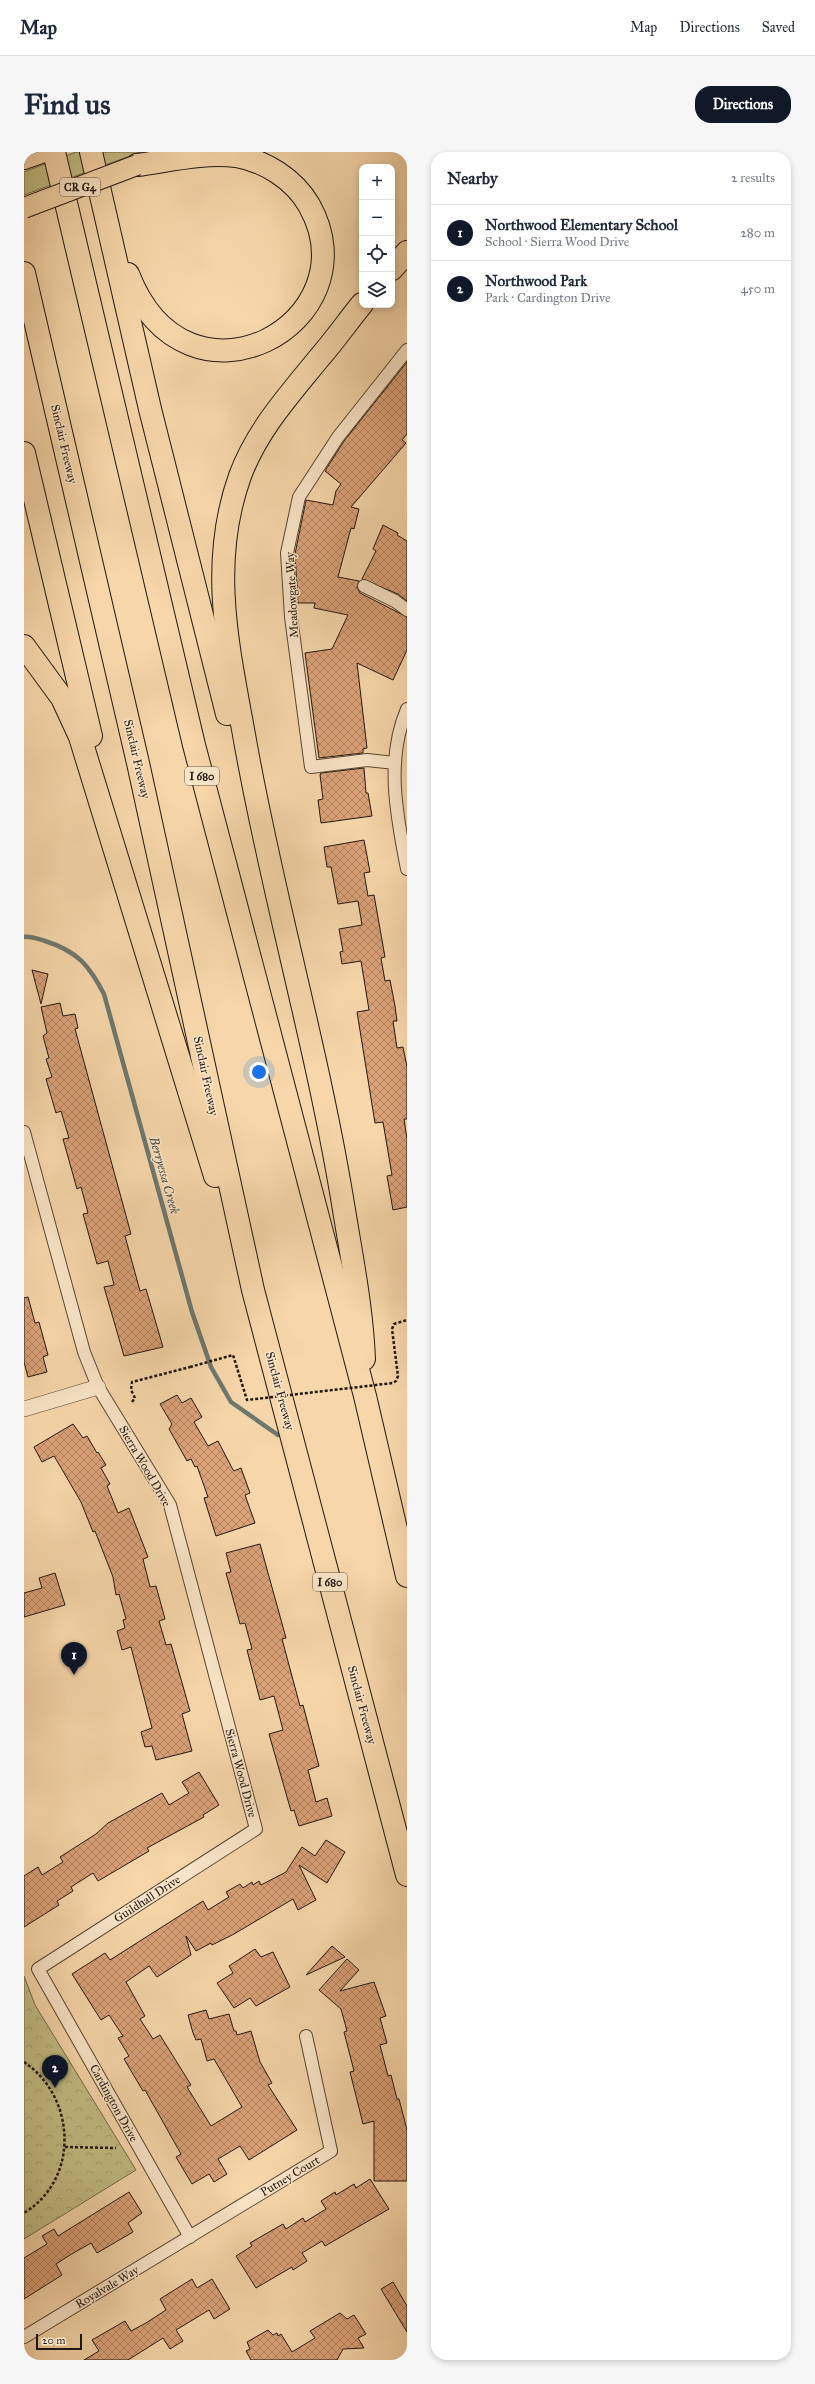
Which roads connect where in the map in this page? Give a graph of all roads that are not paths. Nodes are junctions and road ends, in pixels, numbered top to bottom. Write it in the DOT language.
graph roads {
  1 [pos="44,152"];
  2 [pos="54,152"];
  3 [pos="91,152"];
  4 [pos="170,152"];
  5 [pos="24,159"];
  6 [pos="137,165"];
  7 [pos="102,205"];
  8 [pos="24,208"];
  9 [pos="407,252"];
  10 [pos="395,266"];
  11 [pos="24,272"];
  12 [pos="359,308"];
  13 [pos="407,350"];
  14 [pos="24,453"];
  15 [pos="364,586"];
  16 [pos="407,610"];
  17 [pos="24,646"];
  18 [pos="407,709"];
  19 [pos="396,763"];
  20 [pos="259,818"];
  21 [pos="407,870"];
  22 [pos="122,874"];
  23 [pos="24,1132"];
  24 [pos="253,1290"];
  25 [pos="98,1387"];
  26 [pos="365,1396"];
  27 [pos="24,1409"];
  28 [pos="407,1576"];
  29 [pos="256,1829"];
  30 [pos="407,1875"];
  31 [pos="38,1969"];
  32 [pos="306,2036"];
  33 [pos="190,2237"];
  34 [pos="24,2337"];
  1 -- 5 [label="highway"];
  2 -- 26 [label="highway, I 680"];
  3 -- 7 [label="highway"];
  4 -- 6 [label="highway"];
  6 -- 7 [label="highway"];
  6 -- 8 [label="highway, CR G4, bridge"];
  7 -- 20 [label="highway"];
  9 -- 10 [label="highway"];
  11 -- 24 [label="highway, Sinclair Freeway / I 680"];
  12 -- 20 [label="highway"];
  13 -- 19 [label="street, Meadowgate Way"];
  14 -- 22 [label="highway"];
  15 -- 16 [label="street"];
  17 -- 22 [label="highway"];
  18 -- 19 [label="street"];
  19 -- 21 [label="street"];
  20 -- 26 [label="highway"];
  22 -- 24 [label="highway"];
  23 -- 25 [label="street, Sierra Wood Drive"];
  24 -- 30 [label="highway, Sinclair Freeway / I 680"];
  25 -- 27 [label="street"];
  25 -- 29 [label="street, Sierra Wood Drive"];
  26 -- 28 [label="highway, I 680"];
  29 -- 31 [label="street, Guildhall Drive"];
  31 -- 33 [label="street, Cardington Drive"];
  32 -- 33 [label="street, Putney Court"];
  33 -- 34 [label="street, Royalvale Way"];
}
